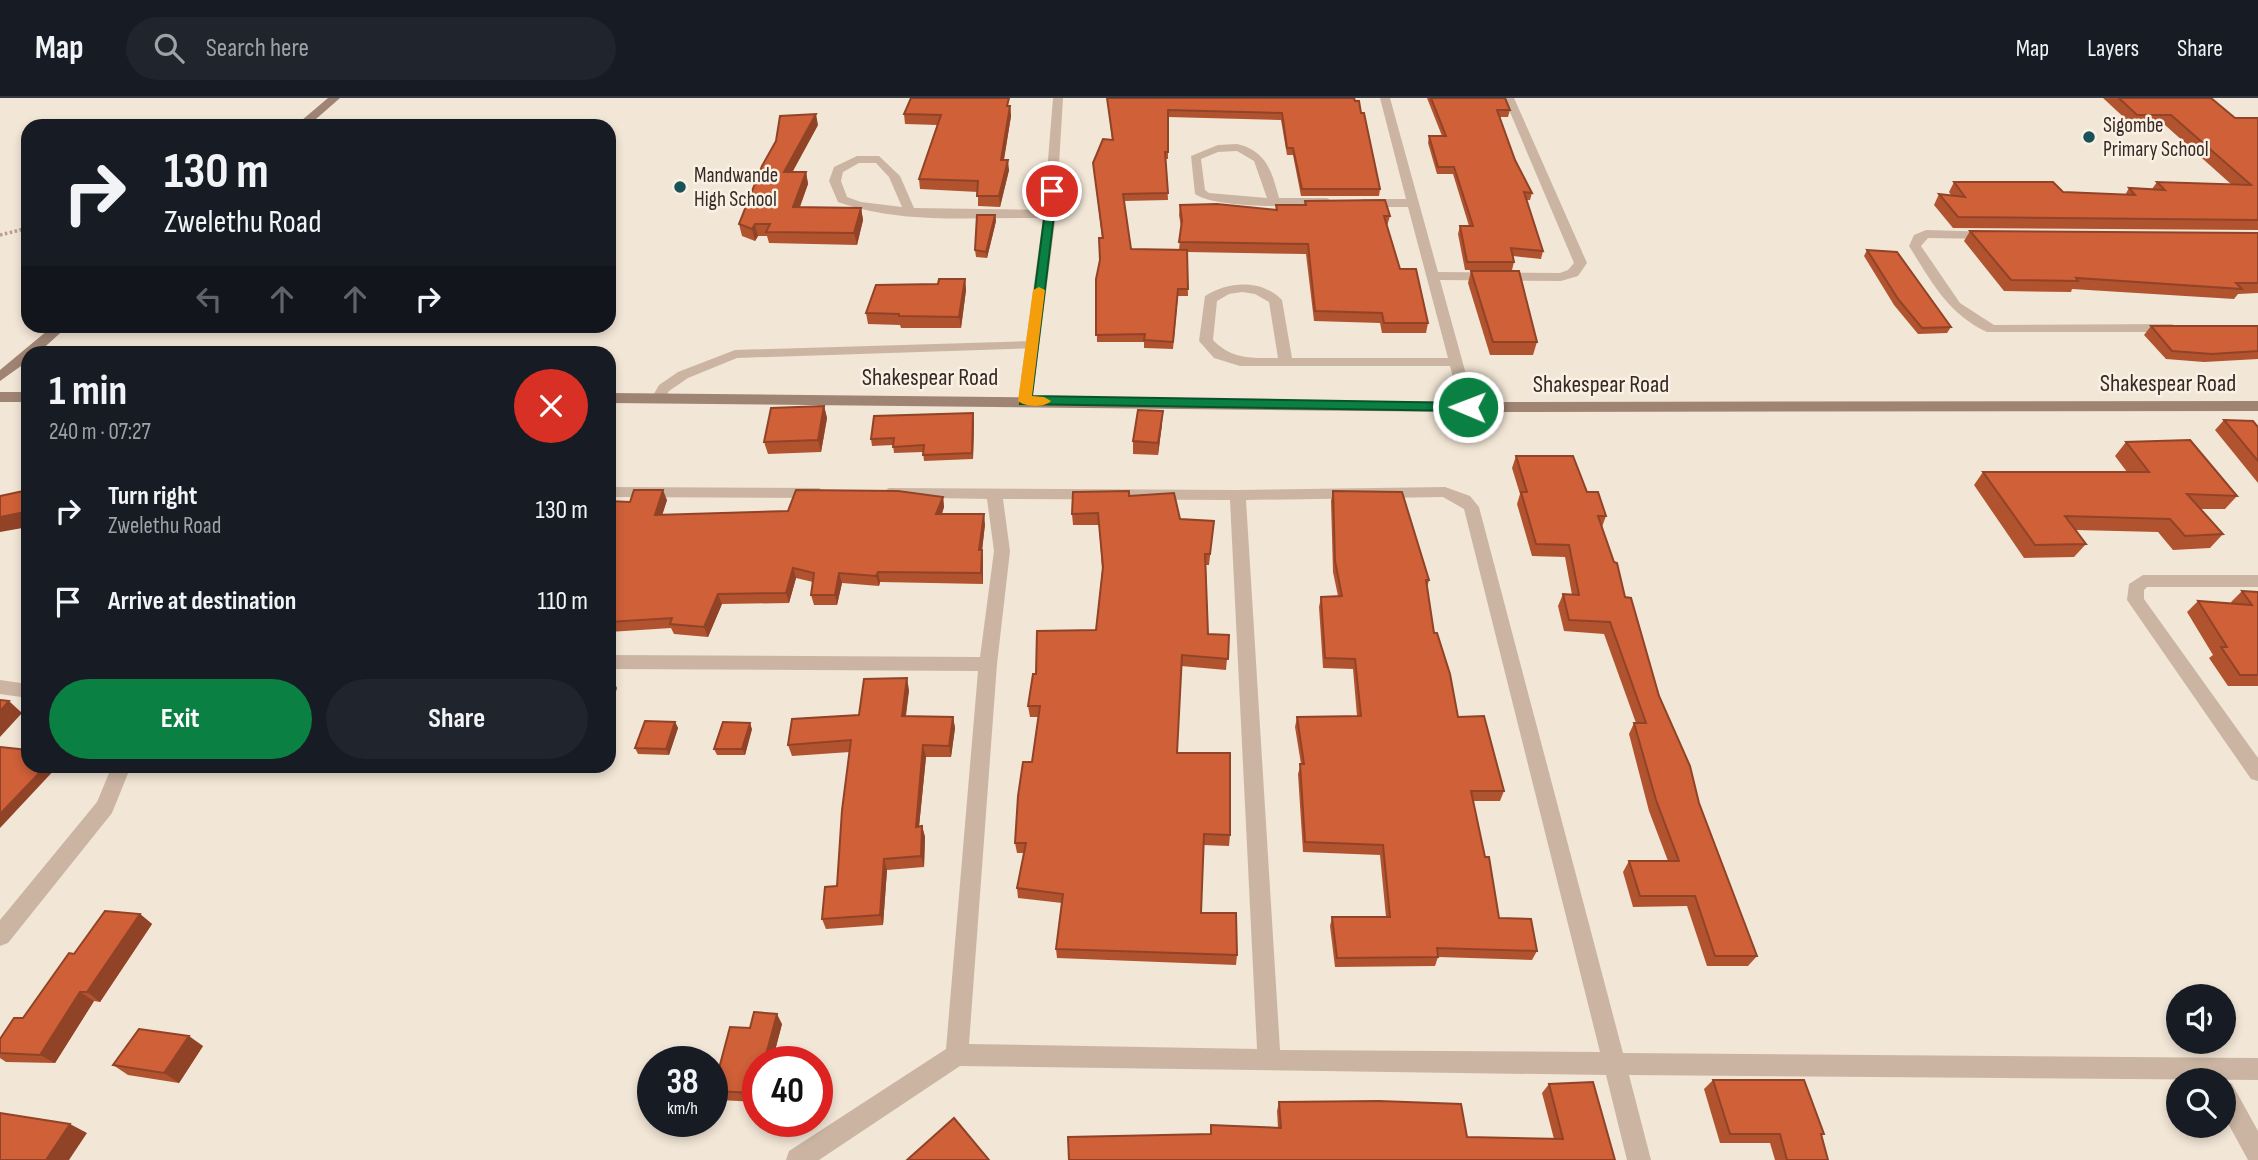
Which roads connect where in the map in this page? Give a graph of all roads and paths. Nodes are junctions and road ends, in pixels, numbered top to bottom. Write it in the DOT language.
graph roads {
  1 [pos="335,98"];
  2 [pos="1058,98"];
  3 [pos="1385,98"];
  4 [pos="1509,98"];
  5 [pos="310,119"];
  6 [pos="1274,202"];
  7 [pos="1412,203"];
  8 [pos="909,210"];
  9 [pos="1050,214"];
  10 [pos="21,230"];
  11 [pos="2009,235"];
  12 [pos="0,236"];
  13 [pos="1435,276"];
  14 [pos="2181,328"];
  15 [pos="53,333"];
  16 [pos="1033,345"];
  17 [pos="37,346"];
  18 [pos="21,359"];
  19 [pos="1454,362"];
  20 [pos="1286,363"];
  21 [pos="0,377"];
  22 [pos="0,397"];
  23 [pos="21,397"];
  24 [pos="616,398"];
  25 [pos="658,399"];
  26 [pos="1024,401"];
  27 [pos="2258,406"];
  28 [pos="1468,407"];
  29 [pos="616,492"];
  30 [pos="843,493"];
  31 [pos="870,493"];
  32 [pos="994,493"];
  33 [pos="1238,495"];
  34 [pos="2258,581"];
  35 [pos="616,662"];
  36 [pos="988,664"];
  37 [pos="0,687"];
  38 [pos="21,690"];
  39 [pos="119,773"];
  40 [pos="2258,773"];
  41 [pos="0,936"];
  42 [pos="957,1055"];
  43 [pos="1269,1061"];
  44 [pos="1616,1064"];
  45 [pos="2258,1069"];
  46 [pos="2236,1072"];
  47 [pos="2166,1073"];
  48 [pos="2236,1114"];
  49 [pos="2258,1155"];
  50 [pos="798,1160"];
  51 [pos="1639,1160"];
  1 -- 5 [label="street"];
  2 -- 9 [label="street"];
  3 -- 7 [label="street"];
  4 -- 13 [label="street"];
  6 -- 6 [label="street"];
  6 -- 7 [label="street"];
  7 -- 13 [label="street"];
  8 -- 8 [label="street"];
  8 -- 9 [label="street"];
  9 -- 16 [label="street"];
  10 -- 12 [label="path"];
  11 -- 14 [label="street"];
  13 -- 19 [label="street"];
  15 -- 17 [label="street"];
  16 -- 25 [label="lane"];
  16 -- 26 [label="street"];
  18 -- 21 [label="street"];
  19 -- 20 [label="street"];
  19 -- 28 [label="street"];
  20 -- 20 [label="street"];
  22 -- 23 [label="street"];
  24 -- 25 [label="street, Shakespear Road"];
  25 -- 26 [label="street, Shakespear Road"];
  26 -- 28 [label="street, Shakespear Road"];
  27 -- 28 [label="street, Shakespear Road"];
  29 -- 30 [label="street"];
  31 -- 32 [label="street"];
  32 -- 33 [label="street"];
  32 -- 36 [label="street"];
  33 -- 43 [label="street"];
  33 -- 44 [label="street"];
  34 -- 40 [label="street"];
  35 -- 36 [label="street"];
  36 -- 42 [label="street"];
  37 -- 38 [label="street"];
  39 -- 41 [label="street"];
  42 -- 43 [label="street"];
  42 -- 50 [label="street"];
  43 -- 44 [label="street"];
  44 -- 47 [label="street"];
  44 -- 51 [label="street"];
  45 -- 46 [label="street"];
  48 -- 49 [label="street"];
}
